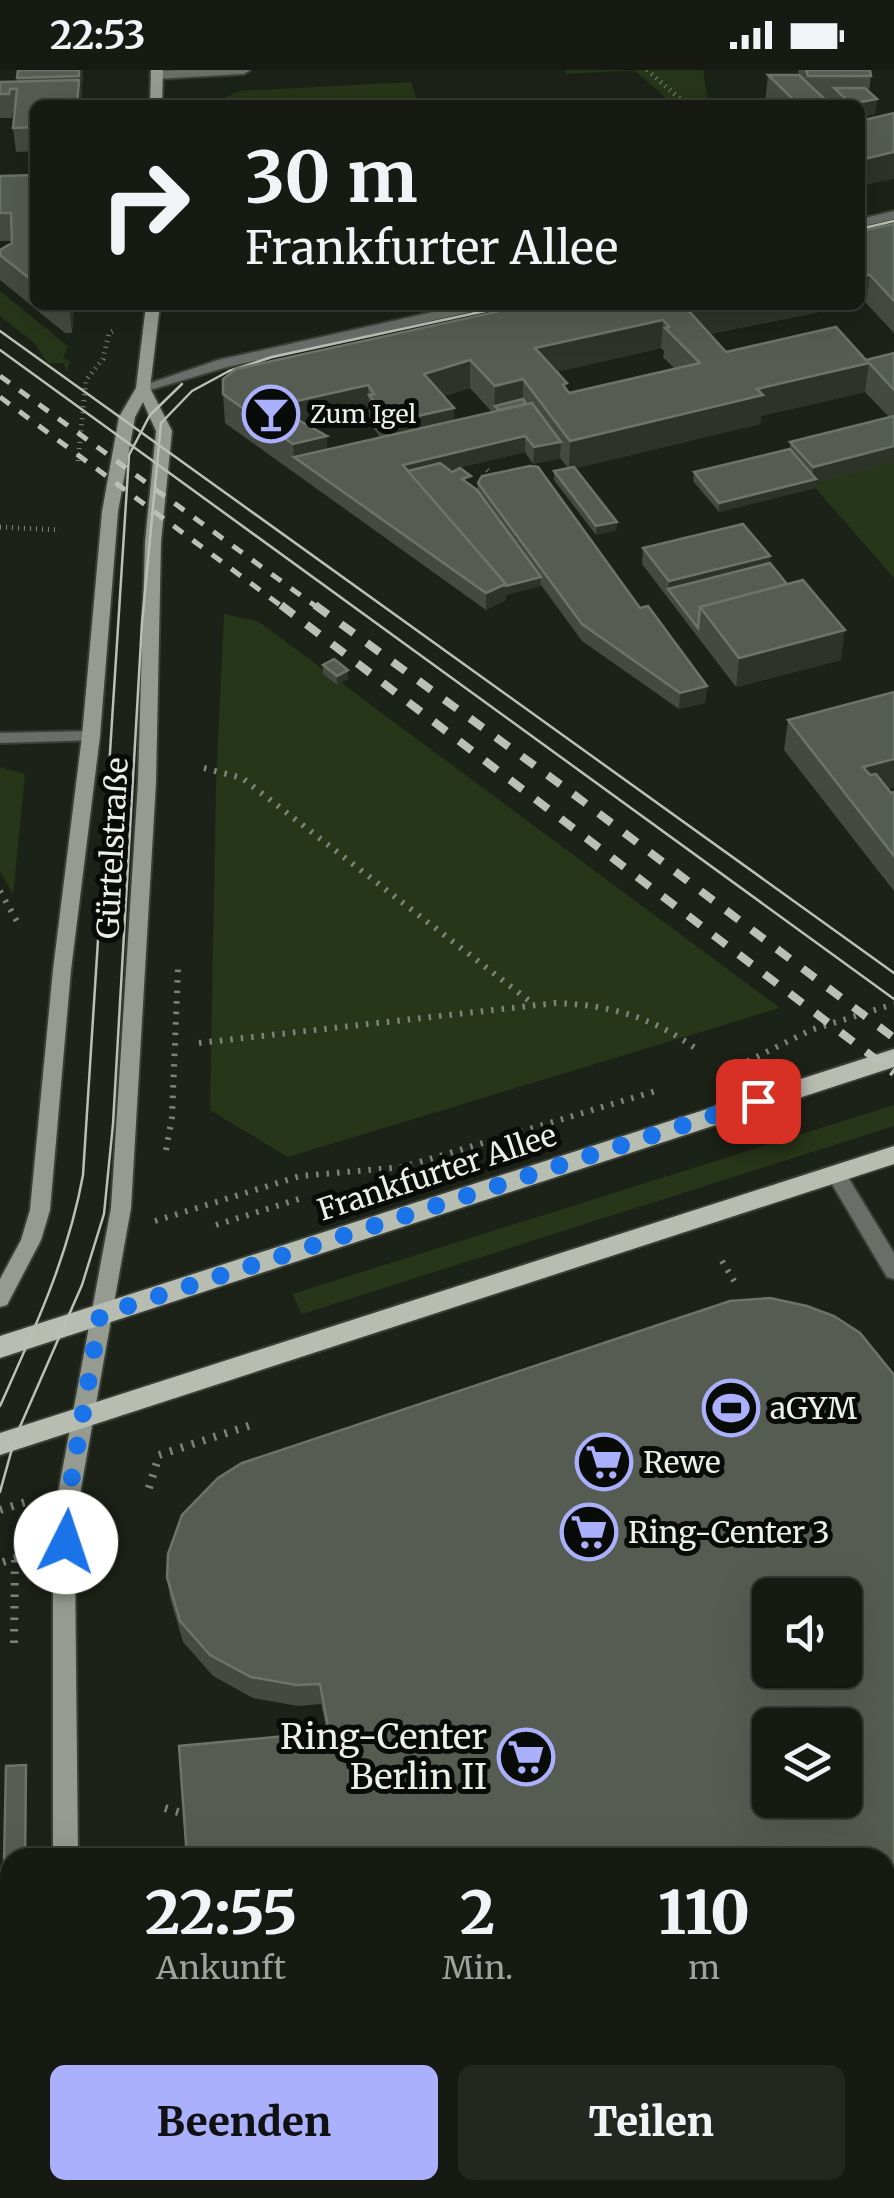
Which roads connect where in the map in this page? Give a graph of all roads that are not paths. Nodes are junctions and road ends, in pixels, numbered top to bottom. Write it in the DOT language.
graph roads {
  1 [pos="244,70"];
  2 [pos="156,72"];
  3 [pos="156,100"];
  4 [pos="894,216"];
  5 [pos="865,222"];
  6 [pos="151,310"];
  7 [pos="461,310"];
  8 [pos="143,388"];
  9 [pos="91,736"];
  10 [pos="0,738"];
  11 [pos="894,1058"];
  12 [pos="894,1155"];
  13 [pos="836,1174"];
  14 [pos="894,1270"];
  15 [pos="0,1299"];
  16 [pos="100,1315"];
  17 [pos="0,1347"];
  18 [pos="81,1417"];
  19 [pos="0,1444"];
  20 [pos="66,1848"];
  1 -- 2 [label="street"];
  2 -- 3 [label="main road"];
  4 -- 5 [label="street"];
  6 -- 8 [label="main road, Gürtelstraße"];
  7 -- 8 [label="street"];
  8 -- 9 [label="main road, Gürtelstraße"];
  8 -- 16 [label="main road, Gürtelstraße"];
  9 -- 10 [label="street"];
  9 -- 15 [label="main road, Gürtelstraße"];
  11 -- 16 [label="main road, Frankfurter Allee"];
  12 -- 13 [label="main road"];
  13 -- 14 [label="street"];
  13 -- 18 [label="main road"];
  16 -- 17 [label="main road, Frankfurter Allee"];
  16 -- 18 [label="main road, Gürtelstraße"];
  18 -- 19 [label="main road"];
  18 -- 20 [label="main road, Gürtelstraße"];
}
